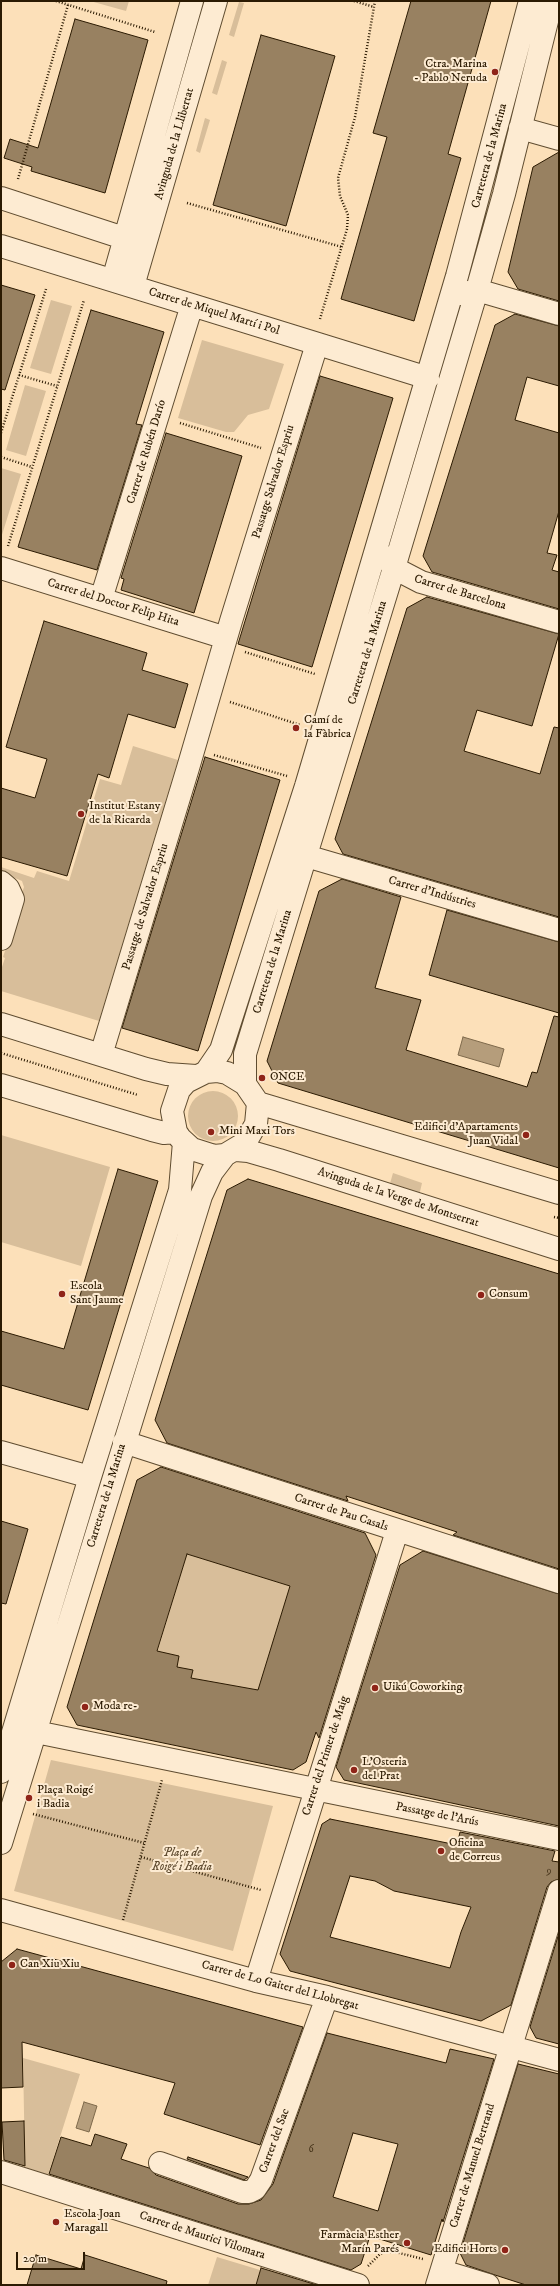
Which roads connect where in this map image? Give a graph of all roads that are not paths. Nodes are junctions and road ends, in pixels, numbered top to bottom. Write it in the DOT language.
graph roads {
  1 [pos="192,1"];
  2 [pos="216,1"];
  3 [pos="530,1"];
  4 [pos="552,1"];
  5 [pos="520,128"];
  6 [pos="559,139"];
  7 [pos="1,198"];
  8 [pos="136,242"];
  9 [pos="1,246"];
  10 [pos="113,280"];
  11 [pos="133,286"];
  12 [pos="477,290"];
  13 [pos="192,305"];
  14 [pos="447,310"];
  15 [pos="559,314"];
  16 [pos="317,344"];
  17 [pos="428,378"];
  18 [pos="380,539"];
  19 [pos="4,559"];
  20 [pos="394,568"];
  21 [pos="101,599"];
  22 [pos="559,622"];
  23 [pos="232,636"];
  24 [pos="306,856"];
  25 [pos="1,882"];
  26 [pos="559,930"];
  27 [pos="1,939"];
  28 [pos="1,1024"];
  29 [pos="101,1055"];
  30 [pos="201,1074"];
  31 [pos="245,1084"];
  32 [pos="1,1085"];
  33 [pos="258,1103"];
  34 [pos="180,1137"];
  35 [pos="230,1152"];
  36 [pos="559,1193"];
  37 [pos="559,1249"];
  38 [pos="124,1442"];
  39 [pos="1,1452"];
  40 [pos="90,1477"];
  41 [pos="397,1531"];
  42 [pos="559,1582"];
  43 [pos="20,1710"];
  44 [pos="36,1732"];
  45 [pos="1,1772"];
  46 [pos="315,1790"];
  47 [pos="559,1839"];
  48 [pos="1,1843"];
  49 [pos="559,1891"];
  50 [pos="1,1910"];
  51 [pos="256,1980"];
  52 [pos="327,1997"];
  53 [pos="510,2047"];
  54 [pos="559,2060"];
  55 [pos="160,2164"];
  56 [pos="1,2172"];
  57 [pos="436,2272"];
  58 [pos="361,2277"];
  59 [pos="488,2285"];
  1 -- 8 [label="street, Avinguda de la Llibertat"];
  2 -- 8 [label="street, Avinguda de la Llibertat"];
  3 -- 14 [label="street, Carretera de la Marina"];
  4 -- 5 [label="street, Carretera de la Marina"];
  5 -- 6 [label="street"];
  5 -- 12 [label="street, Carretera de la Marina"];
  7 -- 8 [label="street"];
  8 -- 10 [label="street, Avinguda de la Llibertat"];
  8 -- 11 [label="street, Avinguda de la Llibertat"];
  9 -- 10 [label="street, Carrer de Miquel Martí i Pol"];
  10 -- 11 [label="street, Carrer de Miquel Martí i Pol"];
  11 -- 13 [label="street, Carrer de Miquel Martí i Pol"];
  12 -- 14 [label="street, Carretera de la Marina"];
  12 -- 15 [label="street"];
  12 -- 20 [label="street, Carretera de la Marina"];
  13 -- 16 [label="street, Carrer de Miquel Martí i Pol"];
  13 -- 21 [label="street, Carrer de Rubén Darío"];
  14 -- 17 [label="street, Carretera de la Marina"];
  16 -- 17 [label="street, Carrer de Miquel Martí i Pol"];
  16 -- 23 [label="street, Passatge Salvador Espriu"];
  17 -- 18 [label="street, Carretera de la Marina"];
  18 -- 20 [label="street"];
  18 -- 30 [label="street, Carretera de la Marina"];
  19 -- 21 [label="street, Carrer del Doctor Felip Hita"];
  20 -- 22 [label="street, Carrer de Barcelona"];
  20 -- 24 [label="street, Carretera de la Marina"];
  21 -- 23 [label="street, Carrer del Doctor Felip Hita"];
  23 -- 29 [label="street, Passatge de Salvador Espriu"];
  24 -- 26 [label="street, Carrer d'Indústries"];
  24 -- 31 [label="street, Carretera de la Marina"];
  25 -- 27 [label="street"];
  28 -- 29 [label="street"];
  29 -- 30 [label="street"];
  30 -- 31 [label="street"];
  30 -- 34 [label="street"];
  31 -- 33 [label="street"];
  32 -- 34 [label="street"];
  33 -- 35 [label="street"];
  33 -- 36 [label="street"];
  34 -- 35 [label="street"];
  34 -- 40 [label="street, Carretera de la Marina"];
  35 -- 37 [label="street, Avinguda de la Verge de Montserrat"];
  35 -- 38 [label="street, Carretera de la Marina"];
  38 -- 41 [label="street, Carrer de Pau Casals"];
  38 -- 44 [label="street, Carretera de la Marina"];
  39 -- 40 [label="street"];
  40 -- 43 [label="street, Carretera de la Marina"];
  41 -- 42 [label="street, Carrer de Pau Casals"];
  41 -- 46 [label="street, Carrer del Primer de Maig"];
  43 -- 44 [label="street"];
  43 -- 45 [label="street, Carretera de la Marina"];
  44 -- 46 [label="street"];
  44 -- 48 [label="street, Carretera de la Marina"];
  46 -- 47 [label="street, Passatge de l'Arús"];
  46 -- 51 [label="street, Carrer del Primer de Maig"];
  49 -- 53 [label="street, Carrer de Manuel Bertrand"];
  50 -- 51 [label="street, Carrer de Lo Gaiter del Llobregat"];
  51 -- 52 [label="street, Carrer de Lo Gaiter del Llobregat"];
  52 -- 53 [label="street, Carrer de Lo Gaiter del Llobregat"];
  52 -- 55 [label="street, Carrer del Sac"];
  53 -- 54 [label="street, Carrer de Lo Gaiter del Llobregat"];
  53 -- 57 [label="street, Carrer de Manuel Bertrand"];
  56 -- 58 [label="street, Carrer de Maurici Vilomara"];
  57 -- 59 [label="street"];
}
